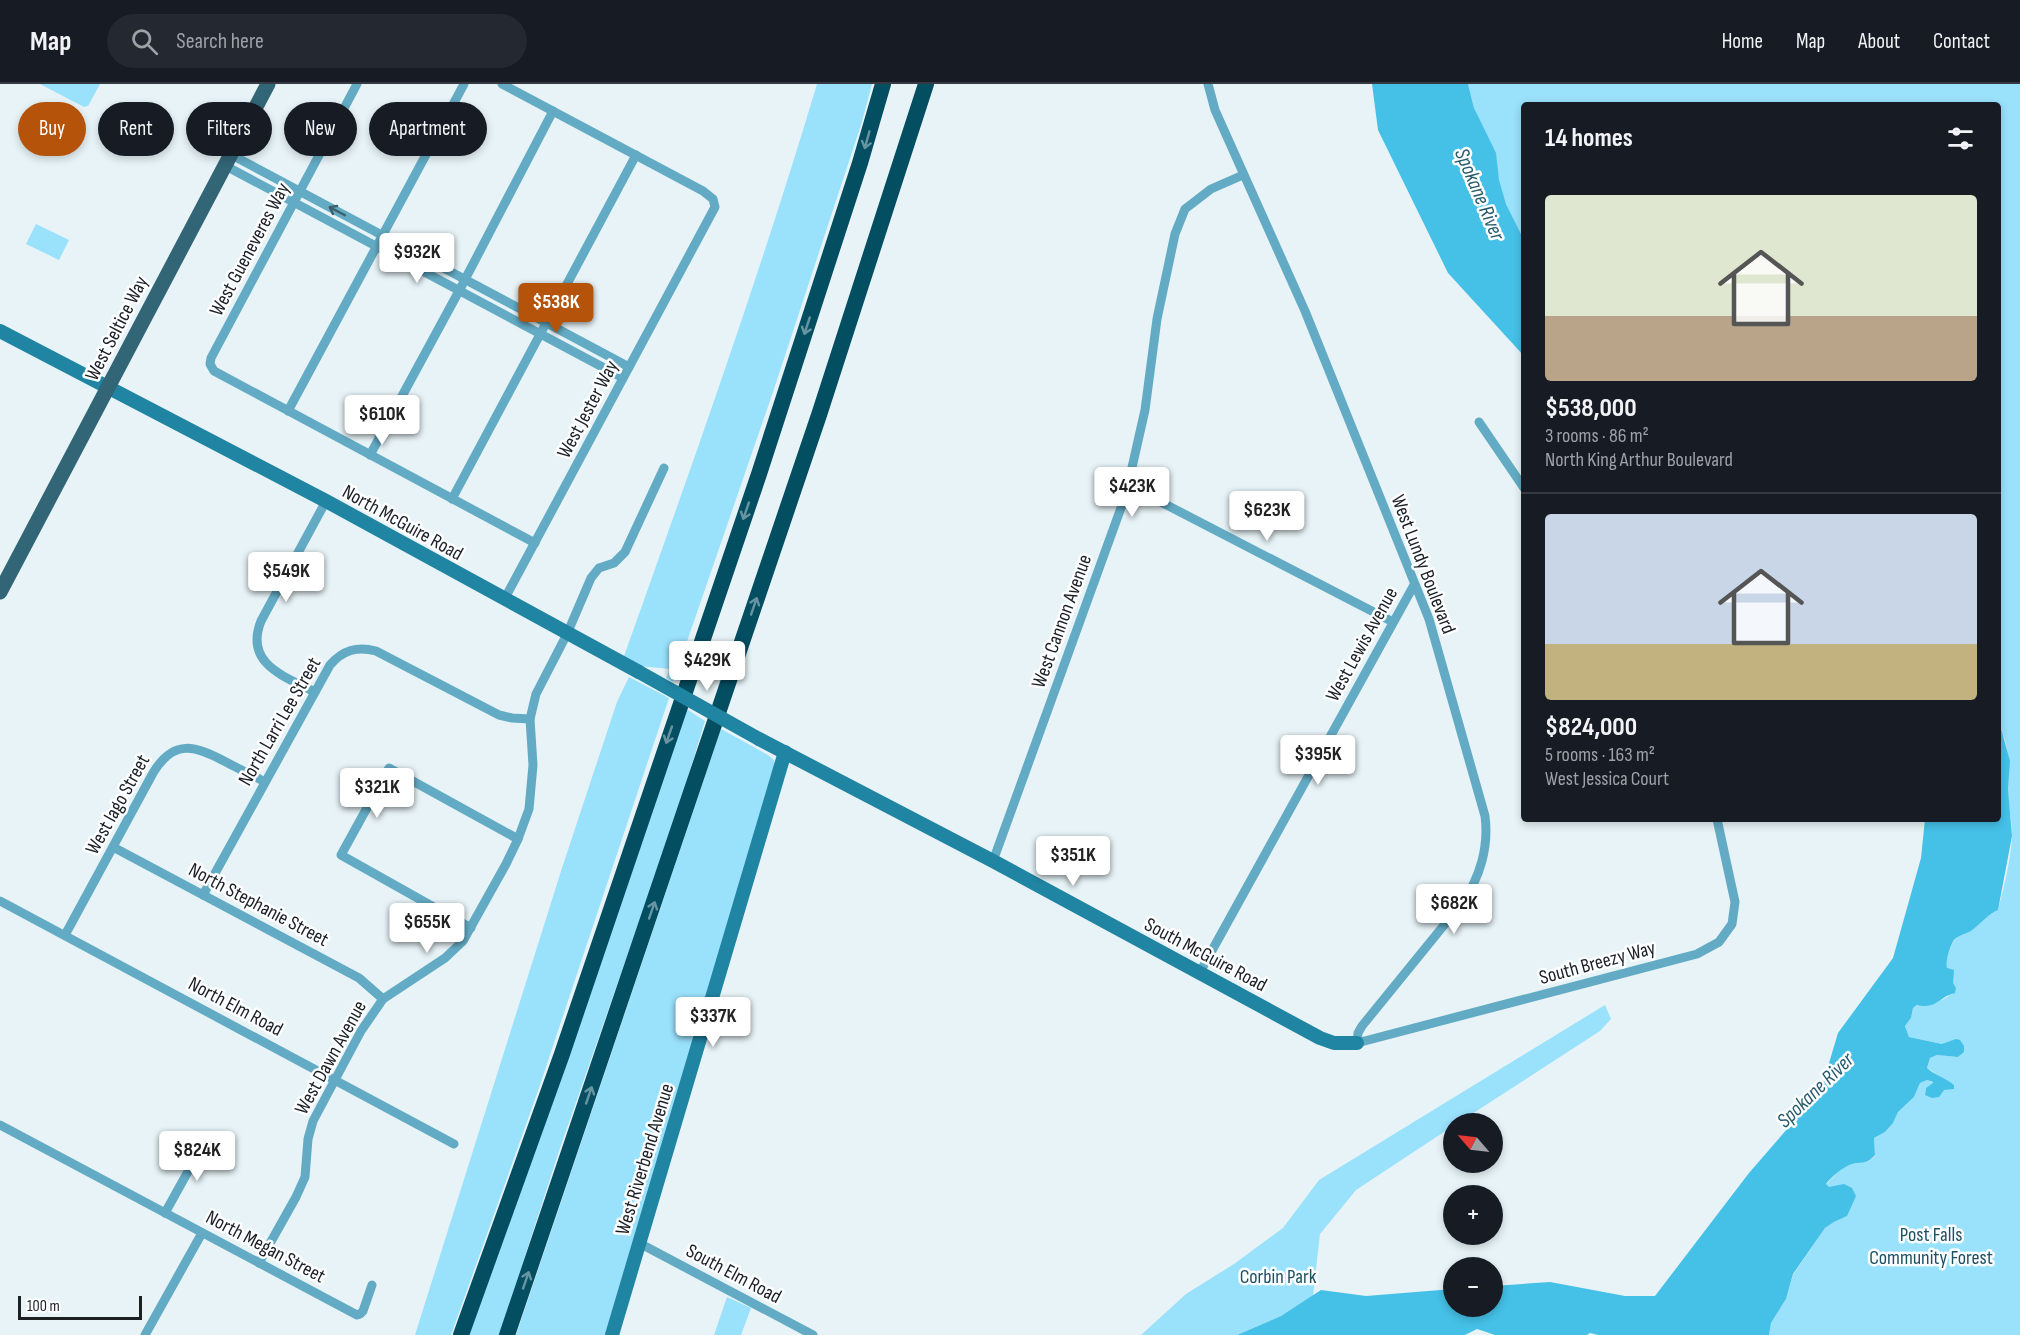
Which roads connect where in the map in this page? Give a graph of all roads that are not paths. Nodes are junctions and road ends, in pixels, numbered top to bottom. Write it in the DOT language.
graph roads {
  1 [pos="268,84"];
  2 [pos="357,84"];
  3 [pos="464,84"];
  4 [pos="502,84"];
  5 [pos="883,84"];
  6 [pos="926,84"];
  7 [pos="1208,84"];
  8 [pos="553,111"];
  9 [pos="636,155"];
  10 [pos="227,160"];
  11 [pos="1243,175"];
  12 [pos="300,191"];
  13 [pos="294,203"];
  14 [pos="384,235"];
  15 [pos="377,247"];
  16 [pos="465,280"];
  17 [pos="459,291"];
  18 [pos="546,324"];
  19 [pos="0,331"];
  20 [pos="541,334"];
  21 [pos="629,367"];
  22 [pos="623,378"];
  23 [pos="109,388"];
  24 [pos="288,411"];
  25 [pos="1479,422"];
  26 [pos="370,455"];
  27 [pos="664,468"];
  28 [pos="1521,484"];
  29 [pos="1128,485"];
  30 [pos="452,499"];
  31 [pos="326,501"];
  32 [pos="535,543"];
  33 [pos="1414,585"];
  34 [pos="0,592"];
  35 [pos="504,600"];
  36 [pos="1393,622"];
  37 [pos="567,633"];
  38 [pos="315,692"];
  39 [pos="530,719"];
  40 [pos="785,752"];
  41 [pos="265,782"];
  42 [pos="1718,822"];
  43 [pos="518,839"];
  44 [pos="113,847"];
  45 [pos="993,861"];
  46 [pos="203,895"];
  47 [pos="0,901"];
  48 [pos="471,928"];
  49 [pos="65,935"];
  50 [pos="1199,974"];
  51 [pos="383,999"];
  52 [pos="1357,1043"];
  53 [pos="334,1080"];
  54 [pos="0,1125"];
  55 [pos="206,1139"];
  56 [pos="454,1144"];
  57 [pos="165,1213"];
  58 [pos="202,1233"];
  59 [pos="639,1243"];
  60 [pos="259,1263"];
  61 [pos="372,1285"];
  62 [pos="145,1335"];
  63 [pos="461,1335"];
  64 [pos="507,1335"];
  65 [pos="612,1335"];
  66 [pos="813,1335"];
  1 -- 10 [label="main road, West Seltice Way"];
  2 -- 12 [label="street, West Gueneveres Way"];
  3 -- 14 [label="street"];
  4 -- 8 [label="street"];
  5 -- 63 [label="highway, one-way"];
  64 -- 6 [label="highway, one-way"];
  7 -- 11 [label="street, West Lundy Boulevard"];
  8 -- 9 [label="street"];
  8 -- 16 [label="street"];
  9 -- 18 [label="street"];
  9 -- 21 [label="street, West Jester Way"];
  10 -- 12 [label="street"];
  10 -- 13 [label="street"];
  10 -- 23 [label="main road, West Seltice Way"];
  11 -- 29 [label="street, West Cannon Avenue"];
  11 -- 33 [label="street, West Lundy Boulevard"];
  12 -- 13 [label="street, West Gueneveres Way"];
  14 -- 12 [label="street, one-way"];
  13 -- 15 [label="street"];
  13 -- 24 [label="street, West Gueneveres Way"];
  14 -- 15 [label="street"];
  14 -- 16 [label="street"];
  15 -- 17 [label="street"];
  15 -- 24 [label="street"];
  16 -- 17 [label="street"];
  16 -- 18 [label="street"];
  17 -- 20 [label="street"];
  17 -- 26 [label="street"];
  18 -- 20 [label="street"];
  18 -- 21 [label="street"];
  19 -- 23 [label="street, North McGuire Road"];
  20 -- 22 [label="street"];
  20 -- 30 [label="street"];
  21 -- 22 [label="street, West Jester Way"];
  22 -- 32 [label="street, West Jester Way"];
  23 -- 31 [label="street, North McGuire Road"];
  23 -- 34 [label="main road, West Seltice Way"];
  24 -- 26 [label="street"];
  25 -- 28 [label="street"];
  26 -- 30 [label="street"];
  27 -- 37 [label="street, West Dawn Avenue"];
  29 -- 36 [label="street"];
  29 -- 45 [label="street, West Cannon Avenue"];
  30 -- 32 [label="street"];
  31 -- 35 [label="street, North McGuire Road"];
  31 -- 38 [label="street"];
  32 -- 35 [label="street, West Jester Way"];
  33 -- 36 [label="street, West Lewis Avenue"];
  33 -- 52 [label="street, West Lundy Boulevard"];
  35 -- 37 [label="street, North McGuire Road"];
  36 -- 50 [label="street, West Lewis Avenue"];
  37 -- 39 [label="street, West Dawn Avenue"];
  37 -- 40 [label="street, North McGuire Road, bridge"];
  38 -- 39 [label="street, North Larri Lee Street"];
  38 -- 41 [label="street, North Larri Lee Street"];
  39 -- 43 [label="street, West Dawn Avenue"];
  40 -- 45 [label="street, South McGuire Road"];
  40 -- 59 [label="street, West Riverbend Avenue"];
  41 -- 44 [label="street, West Iago Street"];
  41 -- 46 [label="street, North Larri Lee Street"];
  42 -- 52 [label="street, South Breezy Way"];
  43 -- 48 [label="street, West Dawn Avenue"];
  43 -- 48 [label="street"];
  44 -- 46 [label="street, North Stephanie Street"];
  44 -- 49 [label="street, West Iago Street"];
  45 -- 50 [label="street, South McGuire Road"];
  46 -- 51 [label="street, North Stephanie Street"];
  47 -- 49 [label="street, North Elm Road"];
  48 -- 51 [label="street, West Dawn Avenue"];
  49 -- 53 [label="street, North Elm Road"];
  50 -- 52 [label="street, South McGuire Road"];
  51 -- 53 [label="street, West Dawn Avenue"];
  53 -- 56 [label="street, North Elm Road"];
  53 -- 60 [label="street, West Dawn Avenue"];
  54 -- 57 [label="street, North Megan Street"];
  55 -- 57 [label="street"];
  57 -- 58 [label="street, North Megan Street"];
  58 -- 60 [label="street, North Megan Street"];
  58 -- 62 [label="street"];
  59 -- 65 [label="street, West Riverbend Avenue"];
  59 -- 66 [label="street, South Elm Road"];
  60 -- 61 [label="street, North Megan Street"];
}
